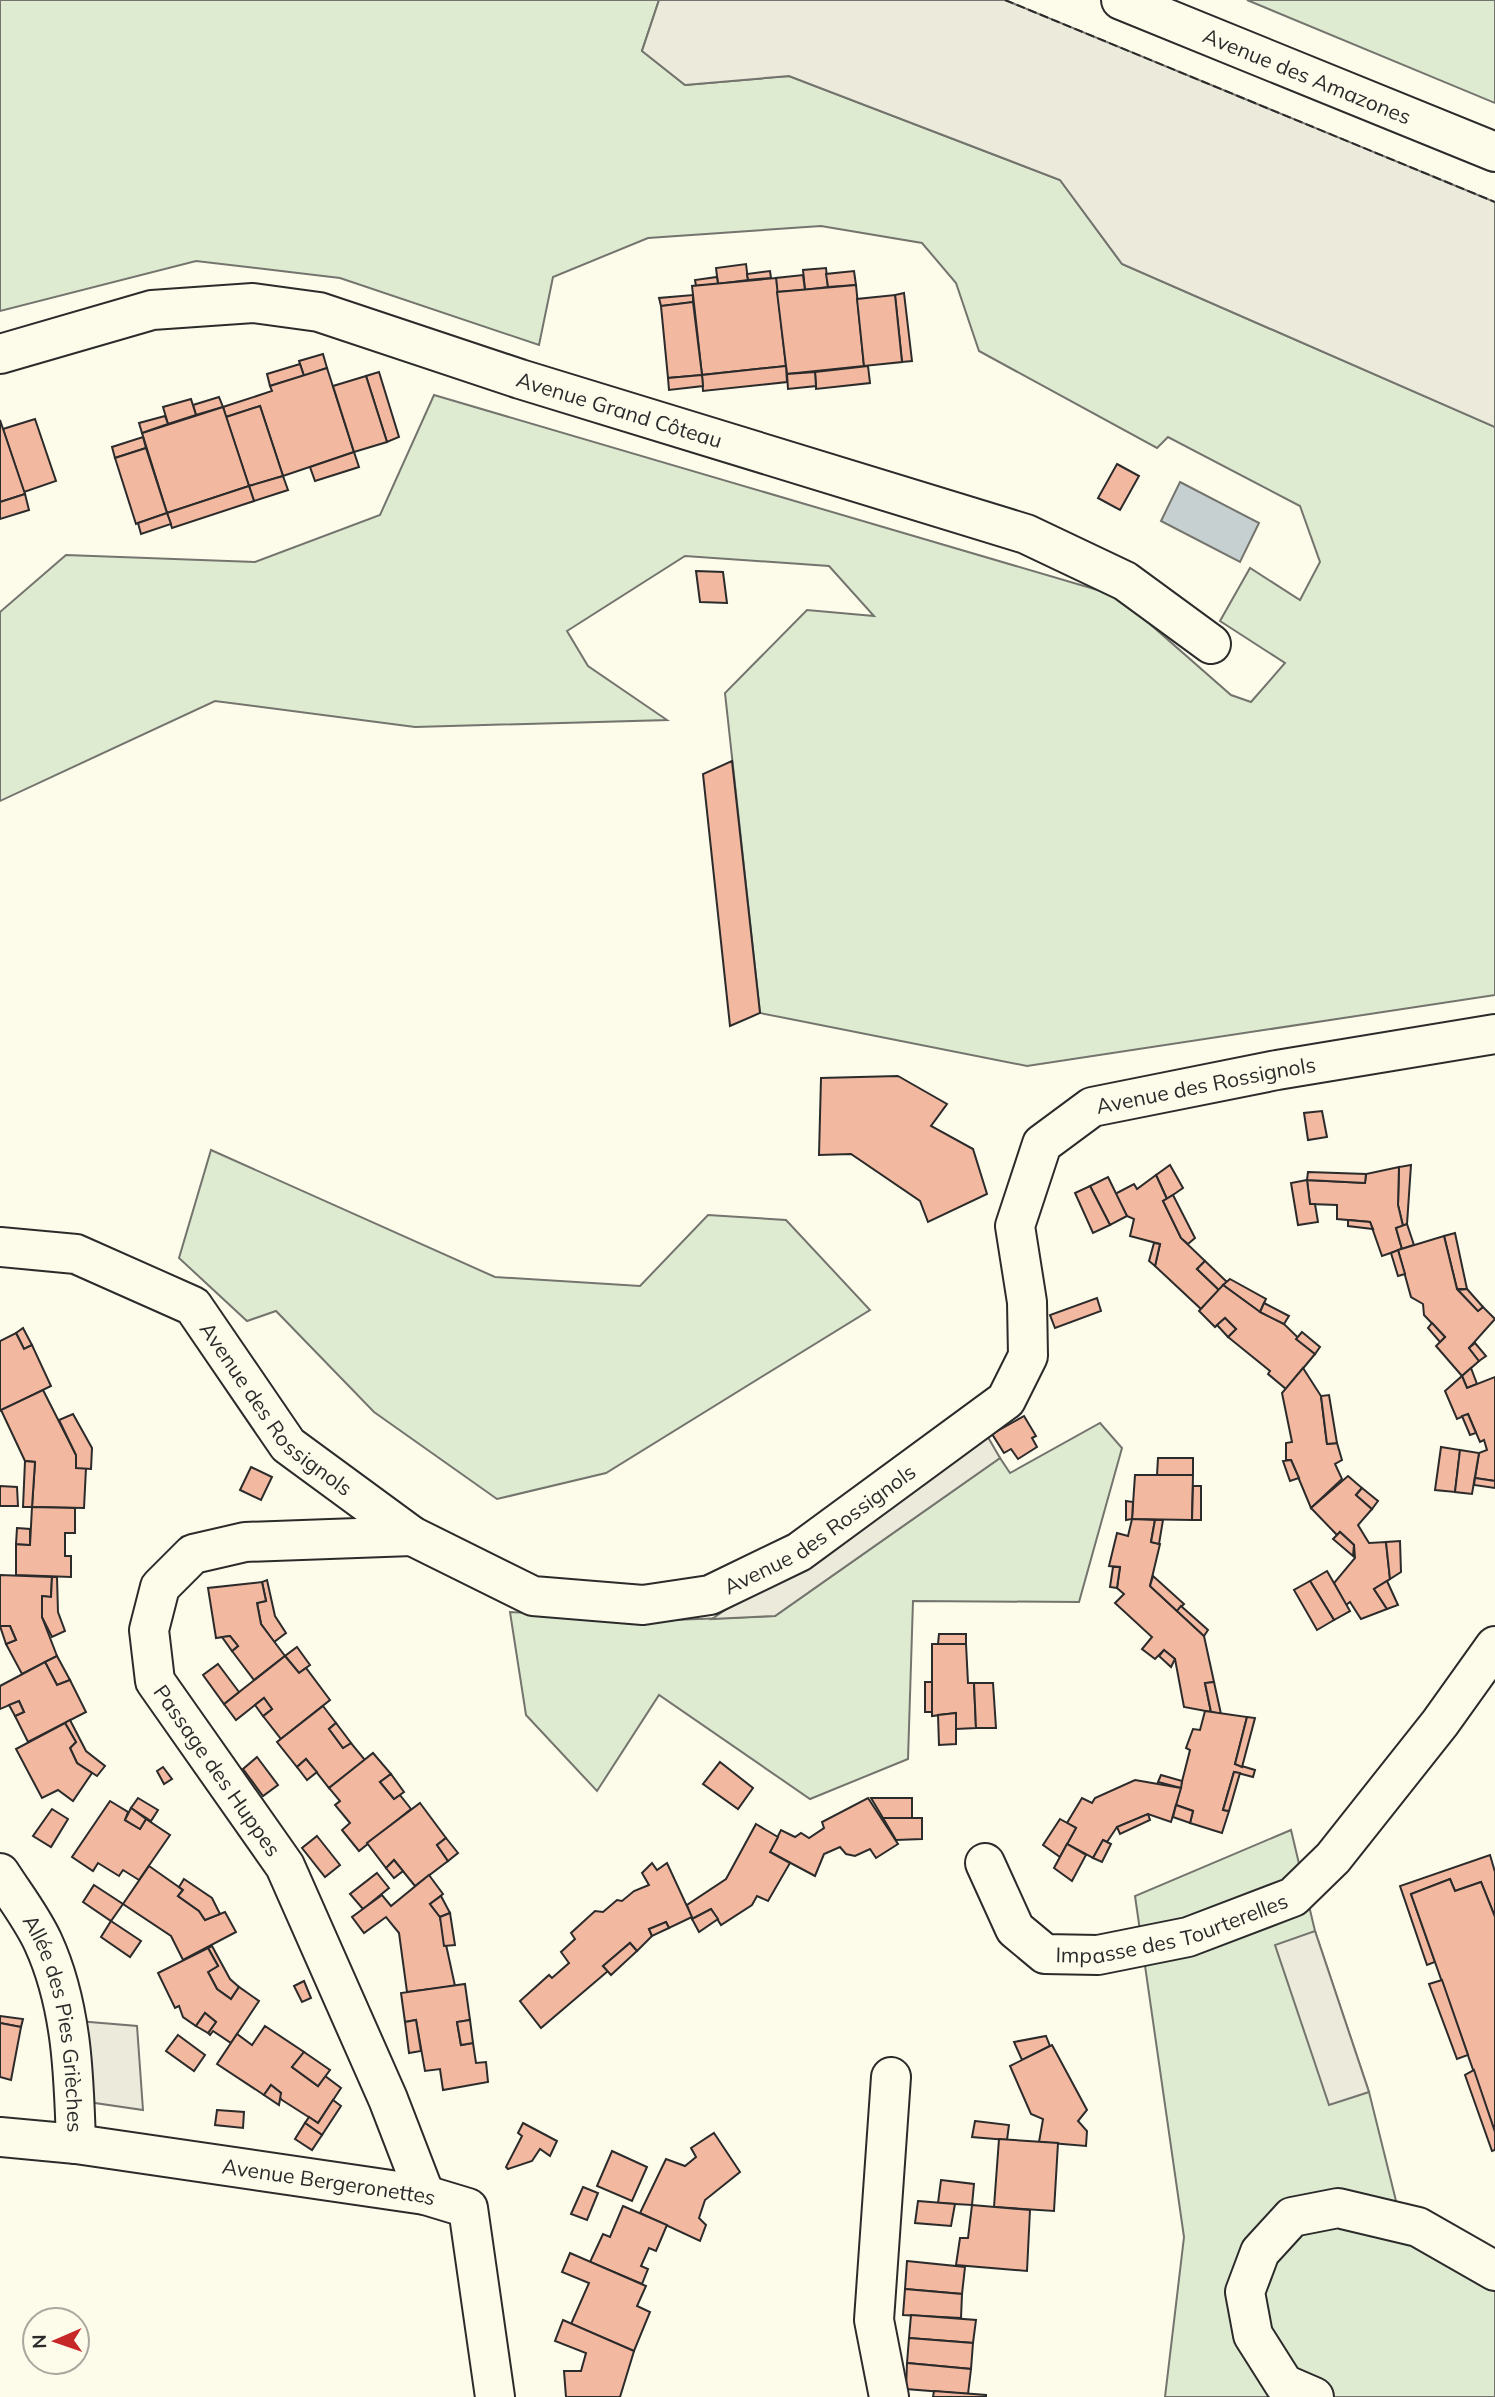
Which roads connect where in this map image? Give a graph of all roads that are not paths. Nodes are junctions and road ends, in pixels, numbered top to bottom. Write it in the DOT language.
graph roads {
  1 [pos="1121,0"];
  2 [pos="1495,152"];
  3 [pos="0,354"];
  4 [pos="1211,644"];
  5 [pos="1495,1034"];
  6 [pos="0,1247"];
  7 [pos="412,1536"];
  8 [pos="1495,1646"];
  9 [pos="985,1864"];
  10 [pos="0,1872"];
  11 [pos="891,2077"];
  12 [pos="0,2137"];
  13 [pos="76,2144"];
  14 [pos="425,2195"];
  15 [pos="1495,2271"];
  16 [pos="495,2397"];
  17 [pos="889,2397"];
  18 [pos="1314,2397"];
  1 -- 2 [label="street, Avenue des Amazones"];
  3 -- 4 [label="street, Avenue Grand Côteau"];
  5 -- 7 [label="street, Avenue des Rossignols"];
  6 -- 7 [label="street, Avenue des Rossignols"];
  7 -- 14 [label="street, Passage des Huppes"];
  8 -- 9 [label="street, Impasse des Tourterelles"];
  10 -- 13 [label="street, Allée des Pies Grièches"];
  11 -- 17 [label="street"];
  12 -- 13 [label="street, Avenue Bergeronettes"];
  13 -- 14 [label="street, Avenue Bergeronettes"];
  14 -- 16 [label="street, Avenue Bergeronettes"];
  15 -- 18 [label="street"];
}
